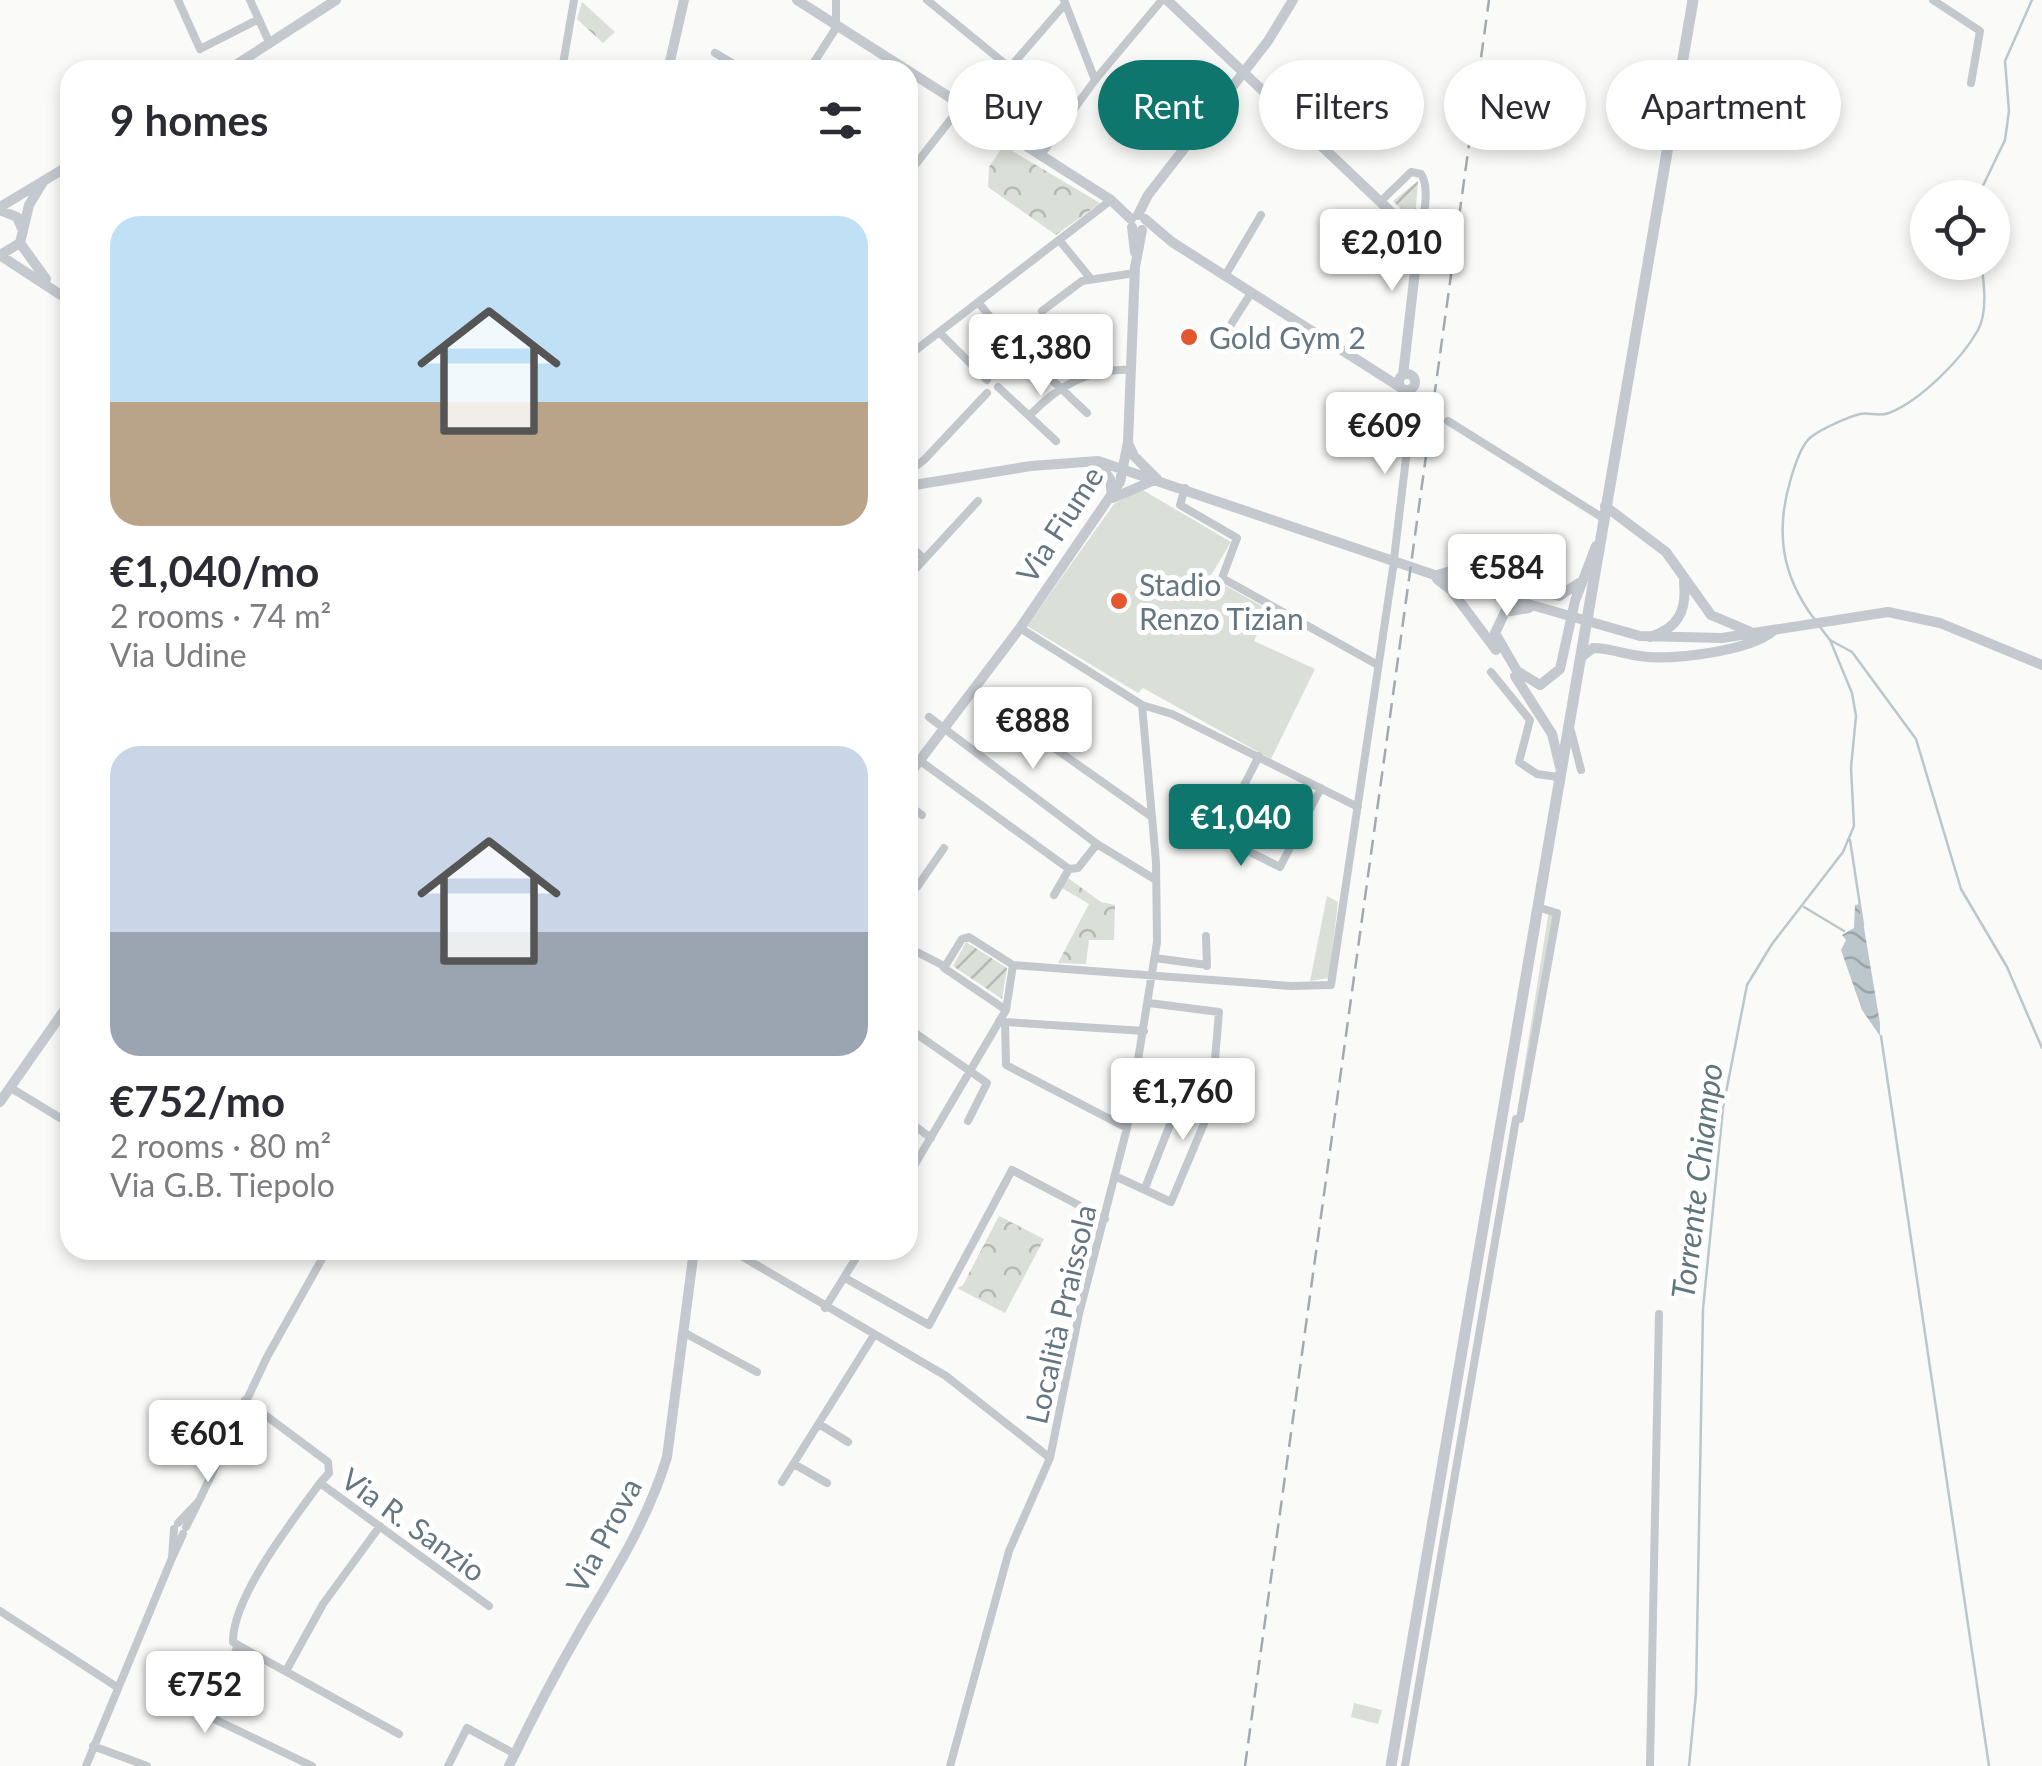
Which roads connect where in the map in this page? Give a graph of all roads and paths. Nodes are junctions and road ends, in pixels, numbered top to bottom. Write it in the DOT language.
graph roads {
  1 [pos="178,0"];
  2 [pos="250,0"];
  3 [pos="336,0"];
  4 [pos="574,0"];
  5 [pos="684,0"];
  6 [pos="797,0"];
  7 [pos="836,0"];
  8 [pos="927,0"];
  9 [pos="1165,0"];
  10 [pos="1293,0"];
  11 [pos="1693,0"];
  12 [pos="1933,0"];
  13 [pos="1064,2"];
  14 [pos="259,19"];
  15 [pos="837,24"];
  16 [pos="270,44"];
  17 [pos="715,53"];
  18 [pos="244,60"];
  19 [pos="564,60"];
  20 [pos="670,60"];
  21 [pos="727,60"];
  22 [pos="814,60"];
  23 [pos="893,60"];
  24 [pos="999,60"];
  25 [pos="1016,60"];
  26 [pos="1243,71"];
  27 [pos="918,76"];
  28 [pos="1094,80"];
  29 [pos="1971,83"];
  30 [pos="948,96"];
  31 [pos="948,127"];
  32 [pos="1033,150"];
  33 [pos="1041,155"];
  34 [pos="918,156"];
  35 [pos="60,171"];
  36 [pos="42,182"];
  37 [pos="1151,191"];
  38 [pos="1112,201"];
  39 [pos="1380,202"];
  40 [pos="0,209"];
  41 [pos="1261,215"];
  42 [pos="1139,221"];
  43 [pos="22,237"];
  44 [pos="1414,238"];
  45 [pos="1060,240"];
  46 [pos="1138,254"];
  47 [pos="0,255"];
  48 [pos="1135,273"];
  49 [pos="1225,276"];
  50 [pos="1091,279"];
  51 [pos="60,291"];
  52 [pos="60,293"];
  53 [pos="1251,293"];
  54 [pos="978,302"];
  55 [pos="1042,311"];
  56 [pos="995,323"];
  57 [pos="1230,326"];
  58 [pos="939,332"];
  59 [pos="918,347"];
  60 [pos="1032,361"];
  61 [pos="1131,370"];
  62 [pos="986,380"];
  63 [pos="1405,381"];
  64 [pos="998,386"];
  65 [pos="1061,387"];
  66 [pos="987,394"];
  67 [pos="1087,413"];
  68 [pos="1030,415"];
  69 [pos="1448,421"];
  70 [pos="1056,441"];
  71 [pos="1128,442"];
  72 [pos="1098,461"];
  73 [pos="918,464"];
  74 [pos="1125,469"];
  75 [pos="1156,480"];
  76 [pos="918,484"];
  77 [pos="1185,488"];
  78 [pos="1112,498"];
  79 [pos="978,501"];
  80 [pos="1622,522"];
  81 [pos="1602,523"];
  82 [pos="918,553"];
  83 [pos="924,559"];
  84 [pos="918,566"];
  85 [pos="1421,570"];
  86 [pos="1585,574"];
  87 [pos="1438,575"];
  88 [pos="1684,581"];
  89 [pos="1479,590"];
  90 [pos="1465,608"];
  91 [pos="1550,611"];
  92 [pos="1711,614"];
  93 [pos="1020,628"];
  94 [pos="1775,630"];
  95 [pos="1754,633"];
  96 [pos="1647,638"];
  97 [pos="1705,640"];
  98 [pos="1376,664"];
  99 [pos="1578,664"];
  100 [pos="2042,665"];
  101 [pos="1491,672"];
  102 [pos="972,690"];
  103 [pos="1142,705"];
  104 [pos="929,717"];
  105 [pos="1568,722"];
  106 [pos="943,728"];
  107 [pos="1259,756"];
  108 [pos="919,760"];
  109 [pos="1581,770"];
  110 [pos="1559,773"];
  111 [pos="1320,788"];
  112 [pos="1358,807"];
  113 [pos="918,813"];
  114 [pos="922,816"];
  115 [pos="1152,817"];
  116 [pos="1098,844"];
  117 [pos="944,848"];
  118 [pos="1069,868"];
  119 [pos="1156,880"];
  120 [pos="918,886"];
  121 [pos="1054,895"];
  122 [pos="1537,907"];
  123 [pos="1206,936"];
  124 [pos="918,953"];
  125 [pos="1155,958"];
  126 [pos="1012,965"];
  127 [pos="1207,965"];
  128 [pos="944,966"];
  129 [pos="1152,976"];
  130 [pos="1208,980"];
  131 [pos="1149,1003"];
  132 [pos="1006,1010"];
  133 [pos="60,1017"];
  134 [pos="1002,1022"];
  135 [pos="1144,1032"];
  136 [pos="918,1035"];
  137 [pos="969,1072"];
  138 [pos="1175,1086"];
  139 [pos="11,1088"];
  140 [pos="0,1102"];
  141 [pos="1501,1116"];
  142 [pos="60,1118"];
  143 [pos="1516,1119"];
  144 [pos="968,1122"];
  145 [pos="918,1128"];
  146 [pos="1127,1128"];
  147 [pos="931,1138"];
  148 [pos="918,1159"];
  149 [pos="1117,1177"];
  150 [pos="1145,1188"];
  151 [pos="1105,1219"];
  152 [pos="322,1260"];
  153 [pos="693,1260"];
  154 [pos="747,1260"];
  155 [pos="855,1260"];
  156 [pos="845,1278"];
  157 [pos="825,1308"];
  158 [pos="1660,1314"];
  159 [pos="683,1332"];
  160 [pos="874,1335"];
  161 [pos="758,1372"];
  162 [pos="246,1400"];
  163 [pos="819,1424"];
  164 [pos="848,1442"];
  165 [pos="1050,1458"];
  166 [pos="794,1464"];
  167 [pos="782,1482"];
  168 [pos="320,1483"];
  169 [pos="827,1483"];
  170 [pos="380,1526"];
  171 [pos="488,1606"];
  172 [pos="0,1612"];
  173 [pos="238,1645"];
  174 [pos="286,1671"];
  175 [pos="117,1687"];
  176 [pos="399,1734"];
  177 [pos="93,1746"];
  178 [pos="515,1754"];
  179 [pos="86,1766"];
  180 [pos="147,1766"];
  181 [pos="312,1766"];
  182 [pos="448,1766"];
  183 [pos="509,1766"];
  184 [pos="950,1766"];
  185 [pos="1391,1766"];
  186 [pos="1405,1766"];
  187 [pos="1650,1766"];
  1 -- 14 [label="street"];
  2 -- 14 [label="street"];
  3 -- 16 [label="main road"];
  4 -- 19 [label="street"];
  5 -- 20 [label="main road"];
  6 -- 15 [label="main road"];
  7 -- 15 [label="street"];
  8 -- 24 [label="street"];
  9 -- 26 [label="main road"];
  9 -- 28 [label="street"];
  10 -- 26 [label="main road"];
  11 -- 81 [label="main road"];
  12 -- 29 [label="street"];
  13 -- 25 [label="street"];
  13 -- 28 [label="street"];
  14 -- 16 [label="street"];
  15 -- 22 [label="street"];
  15 -- 23 [label="main road"];
  16 -- 18 [label="main road"];
  17 -- 21 [label="street"];
  26 -- 37 [label="main road"];
  26 -- 39 [label="main road"];
  27 -- 30 [label="main road"];
  28 -- 33 [label="street"];
  31 -- 34 [label="street"];
  32 -- 33 [label="main road"];
  33 -- 38 [label="main road"];
  35 -- 36 [label="main road"];
  36 -- 40 [label="main road"];
  36 -- 43 [label="main road"];
  37 -- 42 [label="main road"];
  37 -- 42 [label="main road"];
  38 -- 42 [label="main road"];
  38 -- 45 [label="street"];
  39 -- 44 [label="main road"];
  39 -- 44 [label="street"];
  40 -- 43 [label="main road"];
  41 -- 49 [label="street"];
  42 -- 46 [label="main road, Via Fiume"];
  42 -- 46 [label="main road"];
  42 -- 49 [label="main road"];
  43 -- 47 [label="main road"];
  43 -- 51 [label="main road"];
  44 -- 63 [label="main road"];
  45 -- 50 [label="street"];
  45 -- 54 [label="street"];
  46 -- 48 [label="main road, Via Fiume"];
  47 -- 52 [label="main road"];
  48 -- 50 [label="street"];
  48 -- 61 [label="main road, Via Fiume"];
  49 -- 53 [label="main road"];
  50 -- 55 [label="street"];
  53 -- 57 [label="street"];
  53 -- 63 [label="main road"];
  54 -- 56 [label="street"];
  54 -- 58 [label="street"];
  58 -- 59 [label="street"];
  58 -- 62 [label="street"];
  60 -- 65 [label="street"];
  61 -- 65 [label="street"];
  61 -- 71 [label="main road, Via Fiume"];
  63 -- 98 [label="street"];
  64 -- 68 [label="street"];
  65 -- 67 [label="street"];
  65 -- 68 [label="street"];
  66 -- 73 [label="street"];
  68 -- 70 [label="street"];
  69 -- 81 [label="street"];
  71 -- 72 [label="main road"];
  71 -- 74 [label="main road, Via Fiume"];
  71 -- 75 [label="main road"];
  72 -- 74 [label="main road"];
  72 -- 76 [label="main road"];
  72 -- 78 [label="main road"];
  74 -- 75 [label="main road"];
  74 -- 78 [label="main road, Via Fiume"];
  75 -- 77 [label="main road"];
  75 -- 78 [label="main road"];
  77 -- 85 [label="main road"];
  77 -- 98 [label="street"];
  78 -- 93 [label="main road, Via Fiume"];
  79 -- 83 [label="street"];
  80 -- 81 [label="main road"];
  80 -- 81 [label="main road"];
  80 -- 88 [label="main road"];
  81 -- 86 [label="main road"];
  81 -- 99 [label="main road"];
  82 -- 83 [label="street"];
  83 -- 84 [label="street"];
  85 -- 87 [label="main road"];
  85 -- 90 [label="main road"];
  86 -- 87 [label="main road"];
  86 -- 91 [label="main road"];
  87 -- 89 [label="main road"];
  88 -- 92 [label="main road"];
  88 -- 96 [label="main road"];
  89 -- 90 [label="main road"];
  89 -- 91 [label="main road"];
  90 -- 110 [label="main road"];
  91 -- 96 [label="main road"];
  92 -- 95 [label="main road"];
  92 -- 97 [label="main road"];
  93 -- 102 [label="main road, Via Fiume"];
  93 -- 103 [label="street"];
  94 -- 95 [label="main road"];
  94 -- 99 [label="main road"];
  94 -- 100 [label="main road"];
  95 -- 97 [label="main road"];
  96 -- 97 [label="main road"];
  98 -- 112 [label="street"];
  99 -- 105 [label="main road"];
  101 -- 110 [label="street"];
  102 -- 106 [label="main road, Via Fiume"];
  102 -- 115 [label="street"];
  103 -- 107 [label="street"];
  103 -- 115 [label="street, Località Praissola"];
  104 -- 106 [label="street"];
  105 -- 109 [label="street"];
  105 -- 110 [label="main road"];
  106 -- 108 [label="main road, Via Fiume"];
  106 -- 116 [label="street"];
  107 -- 111 [label="street"];
  107 -- 111 [label="street"];
  108 -- 118 [label="street"];
  110 -- 122 [label="main road"];
  111 -- 112 [label="street"];
  112 -- 130 [label="street"];
  113 -- 114 [label="street"];
  115 -- 119 [label="street, Località Praissola"];
  116 -- 118 [label="street"];
  116 -- 119 [label="street"];
  117 -- 120 [label="street"];
  118 -- 121 [label="street"];
  119 -- 125 [label="street, Località Praissola"];
  122 -- 141 [label="main road"];
  122 -- 143 [label="street"];
  123 -- 127 [label="street"];
  124 -- 128 [label="street"];
  125 -- 127 [label="street"];
  125 -- 129 [label="street, Località Praissola"];
  126 -- 128 [label="street"];
  126 -- 129 [label="street"];
  126 -- 132 [label="street"];
  127 -- 130 [label="street"];
  128 -- 132 [label="street"];
  129 -- 130 [label="street"];
  129 -- 131 [label="street, Località Praissola"];
  131 -- 135 [label="street, Località Praissola"];
  131 -- 150 [label="street"];
  132 -- 134 [label="street"];
  133 -- 139 [label="main road"];
  134 -- 135 [label="street"];
  134 -- 137 [label="street"];
  134 -- 146 [label="street"];
  135 -- 146 [label="street, Località Praissola"];
  136 -- 137 [label="street"];
  137 -- 144 [label="street"];
  137 -- 147 [label="street"];
  138 -- 150 [label="street"];
  139 -- 140 [label="main road"];
  139 -- 142 [label="street"];
  141 -- 143 [label="street"];
  141 -- 185 [label="main road"];
  143 -- 186 [label="street"];
  145 -- 147 [label="street"];
  146 -- 149 [label="street, Località Praissola"];
  147 -- 148 [label="street"];
  149 -- 150 [label="street"];
  149 -- 151 [label="street, Località Praissola"];
  151 -- 156 [label="street"];
  151 -- 165 [label="street, Località Praissola"];
  152 -- 162 [label="street"];
  153 -- 159 [label="main road, Via Prova"];
  154 -- 157 [label="street"];
  155 -- 156 [label="street"];
  156 -- 157 [label="street"];
  157 -- 160 [label="street"];
  158 -- 187 [label="street"];
  159 -- 161 [label="street"];
  159 -- 178 [label="main road, Via Prova"];
  160 -- 163 [label="street"];
  160 -- 165 [label="street"];
  162 -- 168 [label="street, Via R. Sanzio"];
  162 -- 175 [label="street"];
  163 -- 164 [label="street"];
  163 -- 166 [label="street"];
  165 -- 184 [label="street, Località Praissola"];
  166 -- 167 [label="street"];
  166 -- 169 [label="street"];
  168 -- 170 [label="street, Via R. Sanzio"];
  168 -- 173 [label="street"];
  170 -- 171 [label="street, Via R. Sanzio"];
  170 -- 174 [label="street"];
  172 -- 175 [label="street"];
  173 -- 174 [label="street"];
  173 -- 181 [label="street"];
  174 -- 176 [label="street"];
  175 -- 177 [label="street"];
  177 -- 179 [label="street"];
  177 -- 180 [label="street"];
  178 -- 182 [label="street"];
  178 -- 183 [label="main road, Via Prova"];
}
